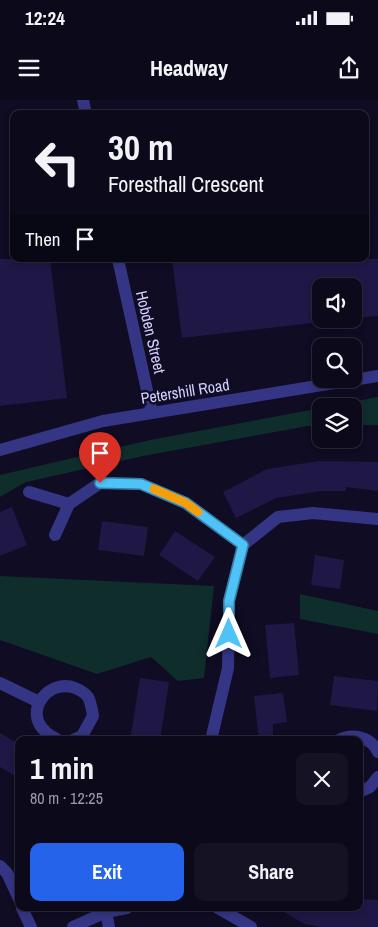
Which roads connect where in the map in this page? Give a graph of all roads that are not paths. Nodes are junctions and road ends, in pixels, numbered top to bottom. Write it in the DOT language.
graph roads {
  1 [pos="119,262"];
  2 [pos="378,376"];
  3 [pos="152,413"];
  4 [pos="0,450"];
  5 [pos="29,492"];
  6 [pos="69,504"];
  7 [pos="378,519"];
  8 [pos="56,535"];
  9 [pos="243,545"];
  10 [pos="0,683"];
  11 [pos="39,702"];
  12 [pos="52,736"];
  13 [pos="82,736"];
  14 [pos="212,736"];
  15 [pos="363,739"];
  16 [pos="378,752"];
  17 [pos="378,777"];
  18 [pos="363,791"];
  19 [pos="0,866"];
  20 [pos="15,891"];
  21 [pos="23,911"];
  22 [pos="111,911"];
  23 [pos="223,911"];
  24 [pos="106,912"];
  25 [pos="31,927"];
  26 [pos="73,927"];
  27 [pos="109,927"];
  28 [pos="251,927"];
  1 -- 3 [label="street, Hobden Street"];
  2 -- 3 [label="street, Petershill Road"];
  3 -- 4 [label="street, Petershill Road"];
  5 -- 6 [label="street"];
  6 -- 8 [label="street"];
  6 -- 9 [label="street"];
  7 -- 9 [label="street"];
  9 -- 14 [label="street"];
  10 -- 11 [label="street"];
  11 -- 12 [label="street"];
  11 -- 13 [label="street"];
  15 -- 16 [label="street"];
  17 -- 18 [label="street"];
  19 -- 20 [label="street"];
  21 -- 25 [label="street"];
  22 -- 24 [label="street"];
  23 -- 28 [label="street"];
  24 -- 26 [label="street"];
  24 -- 27 [label="street"];
}
